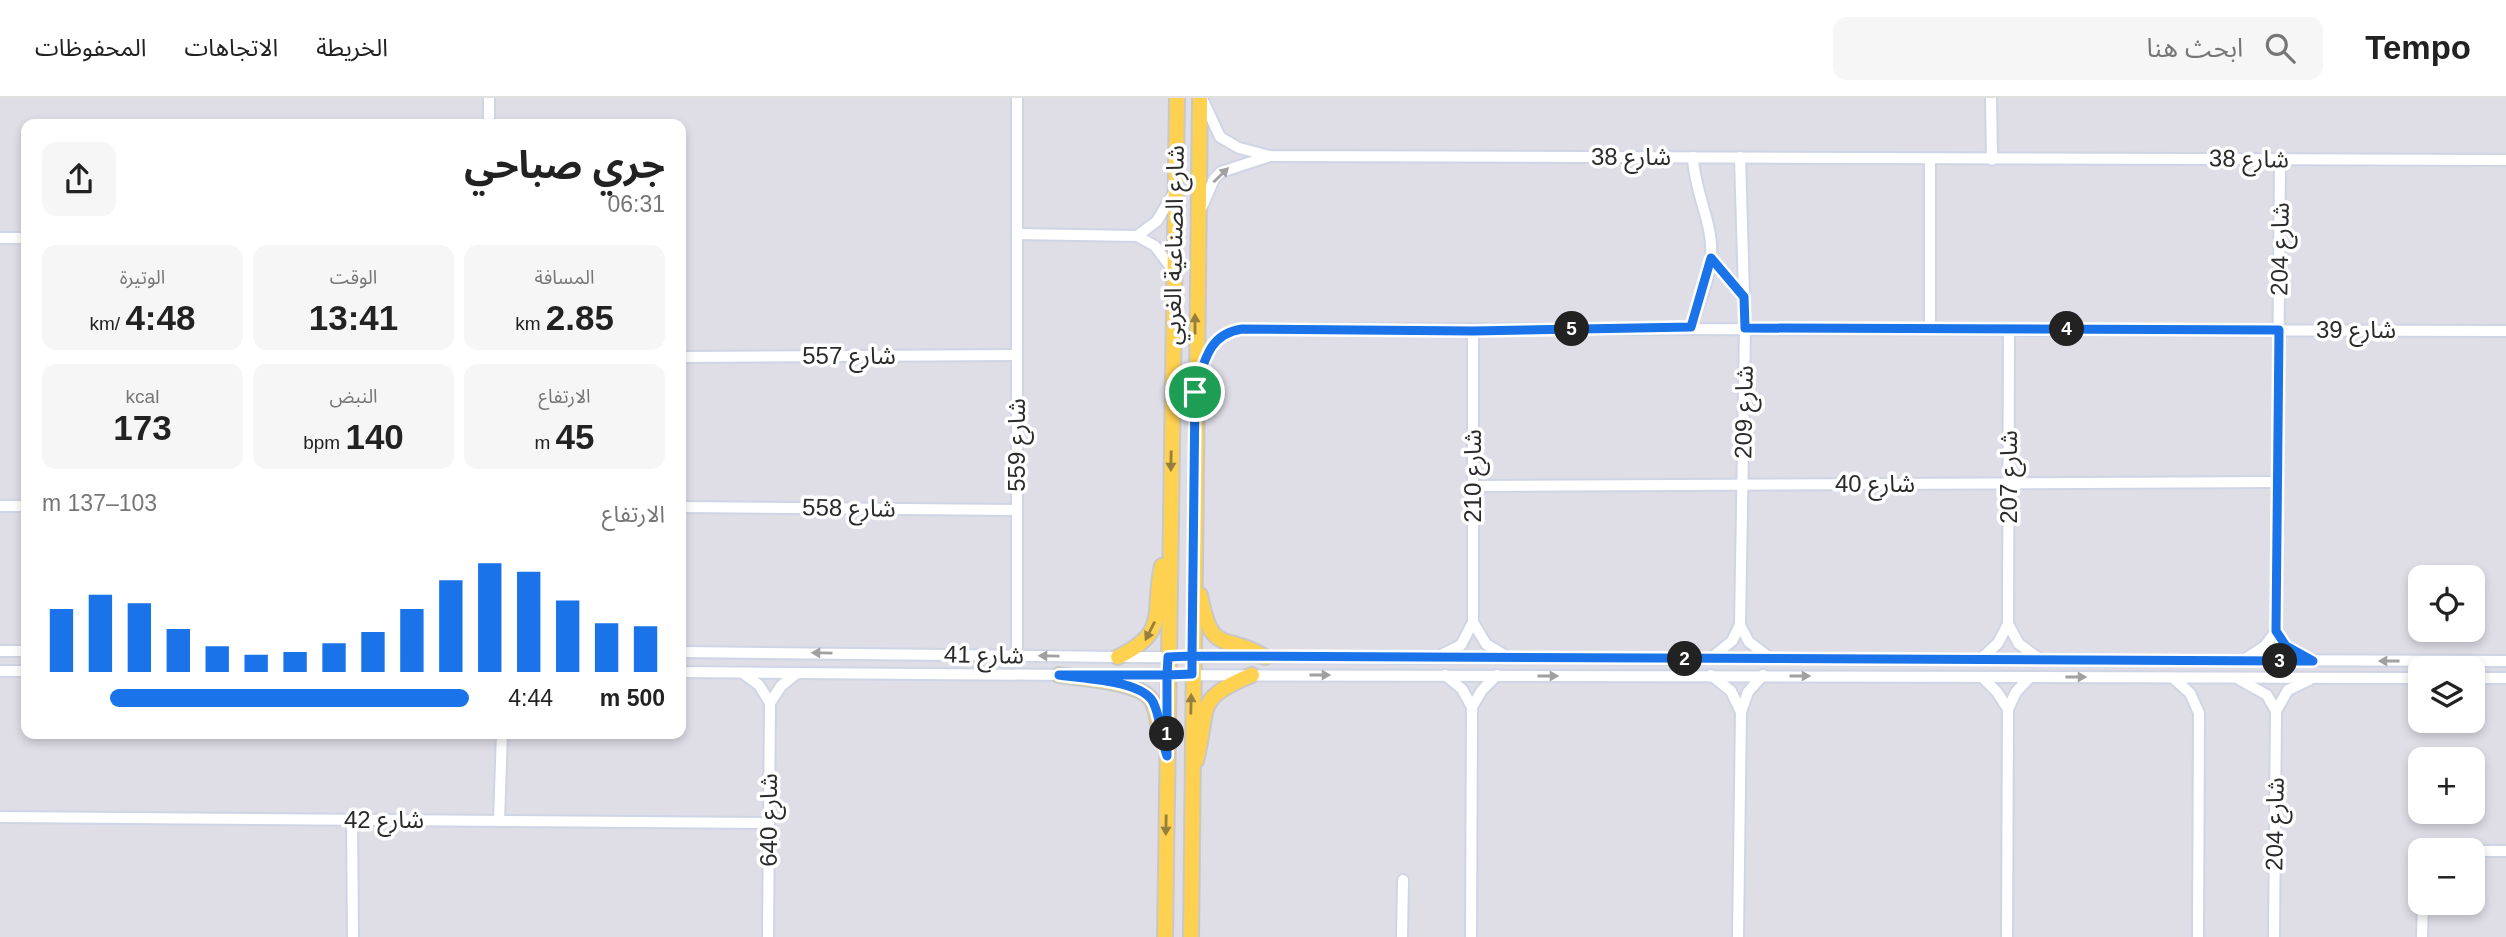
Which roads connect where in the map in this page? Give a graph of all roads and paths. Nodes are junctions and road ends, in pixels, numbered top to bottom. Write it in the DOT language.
graph roads {
  1 [pos="489,98"];
  2 [pos="1017,98"];
  3 [pos="1177,98"];
  4 [pos="1201,98"];
  5 [pos="1991,98"];
  6 [pos="489,119"];
  7 [pos="1270,156"];
  8 [pos="1693,157"];
  9 [pos="1740,157"];
  10 [pos="1992,159"];
  11 [pos="1930,160"];
  12 [pos="2280,160"];
  13 [pos="2506,160"];
  14 [pos="1175,189"];
  15 [pos="1196,222"];
  16 [pos="1017,234"];
  17 [pos="1137,236"];
  18 [pos="0,238"];
  19 [pos="21,238"];
  20 [pos="1711,258"];
  21 [pos="1173,270"];
  22 [pos="1744,297"];
  23 [pos="1691,327"];
  24 [pos="1745,328"];
  25 [pos="1930,329"];
  26 [pos="2009,329"];
  27 [pos="2279,330"];
  28 [pos="1473,331"];
  29 [pos="2506,331"];
  30 [pos="1017,355"];
  31 [pos="686,357"];
  32 [pos="1195,392"];
  33 [pos="2277,482"];
  34 [pos="2008,483"];
  35 [pos="1742,485"];
  36 [pos="1473,486"];
  37 [pos="0,506"];
  38 [pos="21,506"];
  39 [pos="686,507"];
  40 [pos="1017,510"];
  41 [pos="1170,541"];
  42 [pos="1194,568"];
  43 [pos="1473,622"];
  44 [pos="2008,624"];
  45 [pos="1740,625"];
  46 [pos="2276,631"];
  47 [pos="0,651"];
  48 [pos="21,651"];
  49 [pos="686,652"];
  50 [pos="1017,656"];
  51 [pos="1192,656"];
  52 [pos="1118,657"];
  53 [pos="1168,657"];
  54 [pos="1265,657"];
  55 [pos="1434,657"];
  56 [pos="1510,658"];
  57 [pos="2038,658"];
  58 [pos="1710,659"];
  59 [pos="1772,659"];
  60 [pos="1981,659"];
  61 [pos="2242,661"];
  62 [pos="2313,661"];
  63 [pos="2506,661"];
  64 [pos="0,671"];
  65 [pos="21,671"];
  66 [pos="686,672"];
  67 [pos="741,673"];
  68 [pos="797,673"];
  69 [pos="1192,674"];
  70 [pos="1059,675"];
  71 [pos="1167,675"];
  72 [pos="1252,675"];
  73 [pos="1446,675"];
  74 [pos="1497,675"];
  75 [pos="1711,675"];
  76 [pos="1763,675"];
  77 [pos="1982,677"];
  78 [pos="2029,677"];
  79 [pos="2173,678"];
  80 [pos="2235,678"];
  81 [pos="2311,678"];
  82 [pos="2408,678"];
  83 [pos="2485,678"];
  84 [pos="2506,678"];
  85 [pos="770,703"];
  86 [pos="1472,707"];
  87 [pos="2008,709"];
  88 [pos="2277,711"];
  89 [pos="1741,712"];
  90 [pos="502,739"];
  91 [pos="1167,756"];
  92 [pos="1191,783"];
  93 [pos="0,817"];
  94 [pos="352,820"];
  95 [pos="499,821"];
  96 [pos="769,823"];
  97 [pos="2485,851"];
  98 [pos="2506,851"];
  99 [pos="1403,880"];
  100 [pos="2423,915"];
  101 [pos="353,937"];
  102 [pos="768,937"];
  103 [pos="1166,937"];
  104 [pos="1191,937"];
  105 [pos="1402,937"];
  106 [pos="1471,937"];
  107 [pos="1738,937"];
  108 [pos="2007,937"];
  109 [pos="2198,937"];
  110 [pos="2274,937"];
  111 [pos="2422,937"];
  1 -- 6 [label="street"];
  2 -- 16 [label="street, شارع 559"];
  3 -- 14 [label="main road, شارع الصناعية الغربي"];
  4 -- 7 [label="street, شارع 38"];
  4 -- 15 [label="main road, شارع الصناعية الغربي"];
  5 -- 10 [label="street"];
  7 -- 8 [label="street, شارع 38"];
  15 -- 7 [label="street, شارع 38, one-way"];
  8 -- 9 [label="street, شارع 38"];
  8 -- 20 [label="street"];
  9 -- 11 [label="street, شارع 38"];
  9 -- 22 [label="street, شارع 209"];
  10 -- 11 [label="street, شارع 38"];
  10 -- 12 [label="street, شارع 38"];
  11 -- 25 [label="street"];
  12 -- 13 [label="street, شارع 38"];
  12 -- 27 [label="street, شارع 204"];
  14 -- 17 [label="street"];
  14 -- 21 [label="main road, شارع الصناعية الغربي"];
  32 -- 15 [label="main road, شارع الصناعية الغربي, one-way"];
  16 -- 17 [label="street"];
  16 -- 30 [label="street, شارع 559"];
  17 -- 21 [label="street"];
  18 -- 19 [label="street"];
  20 -- 22 [label="street"];
  20 -- 23 [label="street"];
  21 -- 41 [label="main road, شارع الصناعية الغربي, one-way"];
  22 -- 24 [label="street, شارع 209"];
  23 -- 24 [label="street, شارع 39"];
  23 -- 28 [label="street, شارع 39"];
  24 -- 25 [label="street, شارع 39"];
  24 -- 35 [label="street, شارع 209"];
  25 -- 26 [label="street, شارع 39"];
  26 -- 27 [label="street, شارع 39"];
  26 -- 34 [label="street, شارع 207"];
  27 -- 29 [label="street, شارع 39"];
  27 -- 33 [label="street, شارع 204"];
  28 -- 32 [label="street, شارع 39"];
  28 -- 36 [label="street, شارع 210"];
  30 -- 31 [label="street, شارع 557"];
  30 -- 40 [label="street, شارع 559"];
  32 -- 42 [label="main road, شارع الصناعية الغربي"];
  33 -- 34 [label="street, شارع 40"];
  33 -- 46 [label="street, شارع 204"];
  34 -- 35 [label="street, شارع 40"];
  34 -- 44 [label="street, شارع 207"];
  35 -- 36 [label="street, شارع 40"];
  35 -- 45 [label="street, شارع 209"];
  36 -- 43 [label="street, شارع 210"];
  37 -- 38 [label="street"];
  39 -- 40 [label="street, شارع 558"];
  40 -- 50 [label="street, شارع 559"];
  41 -- 52 [label="main road, one-way"];
  41 -- 53 [label="main road, شارع الصناعية الغربي"];
  42 -- 51 [label="main road, شارع الصناعية الغربي"];
  42 -- 54 [label="main road"];
  43 -- 55 [label="street"];
  43 -- 56 [label="street"];
  44 -- 57 [label="street"];
  44 -- 60 [label="street"];
  45 -- 58 [label="street"];
  45 -- 59 [label="street"];
  46 -- 61 [label="street"];
  46 -- 62 [label="street"];
  47 -- 48 [label="street"];
  50 -- 49 [label="street, شارع 41, one-way"];
  52 -- 50 [label="street, شارع 41, one-way"];
  51 -- 53 [label="street, شارع 41"];
  51 -- 54 [label="street, شارع 41"];
  51 -- 69 [label="main road, شارع الصناعية الغربي"];
  52 -- 53 [label="street, شارع 41"];
  53 -- 71 [label="main road, شارع الصناعية الغربي"];
  54 -- 55 [label="street, شارع 41"];
  55 -- 56 [label="street, شارع 41"];
  56 -- 58 [label="street, شارع 41"];
  57 -- 60 [label="street, شارع 41"];
  57 -- 61 [label="street, شارع 41"];
  58 -- 59 [label="street, شارع 41"];
  59 -- 60 [label="street, شارع 41"];
  61 -- 62 [label="street, شارع 41"];
  63 -- 62 [label="street, شارع 41, one-way"];
  64 -- 65 [label="street"];
  66 -- 67 [label="street, شارع 41"];
  67 -- 68 [label="street, شارع 41"];
  67 -- 85 [label="street"];
  68 -- 70 [label="street, شارع 41"];
  68 -- 85 [label="street"];
  69 -- 71 [label="street, شارع 41"];
  69 -- 72 [label="street, شارع 41"];
  92 -- 69 [label="main road, شارع الصناعية الغربي, one-way"];
  70 -- 71 [label="street, شارع 41"];
  70 -- 91 [label="main road"];
  71 -- 91 [label="main road, شارع الصناعية الغربي"];
  72 -- 73 [label="street, شارع 41, one-way"];
  72 -- 92 [label="main road"];
  73 -- 74 [label="street, شارع 41"];
  73 -- 86 [label="street"];
  74 -- 75 [label="street, شارع 41, one-way"];
  74 -- 86 [label="street"];
  75 -- 76 [label="street, شارع 41"];
  75 -- 89 [label="street"];
  76 -- 77 [label="street, شارع 41, one-way"];
  76 -- 89 [label="street"];
  77 -- 78 [label="street, شارع 41"];
  77 -- 87 [label="street"];
  78 -- 79 [label="street, شارع 41, one-way"];
  78 -- 87 [label="street"];
  79 -- 80 [label="street, شارع 41"];
  79 -- 109 [label="street"];
  80 -- 81 [label="street, شارع 41"];
  80 -- 88 [label="street"];
  81 -- 82 [label="street, شارع 41"];
  81 -- 88 [label="street"];
  83 -- 84 [label="street"];
  85 -- 96 [label="street, شارع 640"];
  86 -- 106 [label="street"];
  87 -- 108 [label="street"];
  88 -- 110 [label="street, شارع 204"];
  89 -- 107 [label="street"];
  90 -- 95 [label="street"];
  91 -- 103 [label="main road, شارع الصناعية الغربي, one-way"];
  92 -- 104 [label="main road, شارع الصناعية الغربي"];
  93 -- 94 [label="street, شارع 42"];
  94 -- 95 [label="street, شارع 42"];
  94 -- 101 [label="street"];
  95 -- 96 [label="street, شارع 42"];
  96 -- 102 [label="street, شارع 640"];
  97 -- 98 [label="street"];
  99 -- 105 [label="street"];
  100 -- 111 [label="street"];
}
